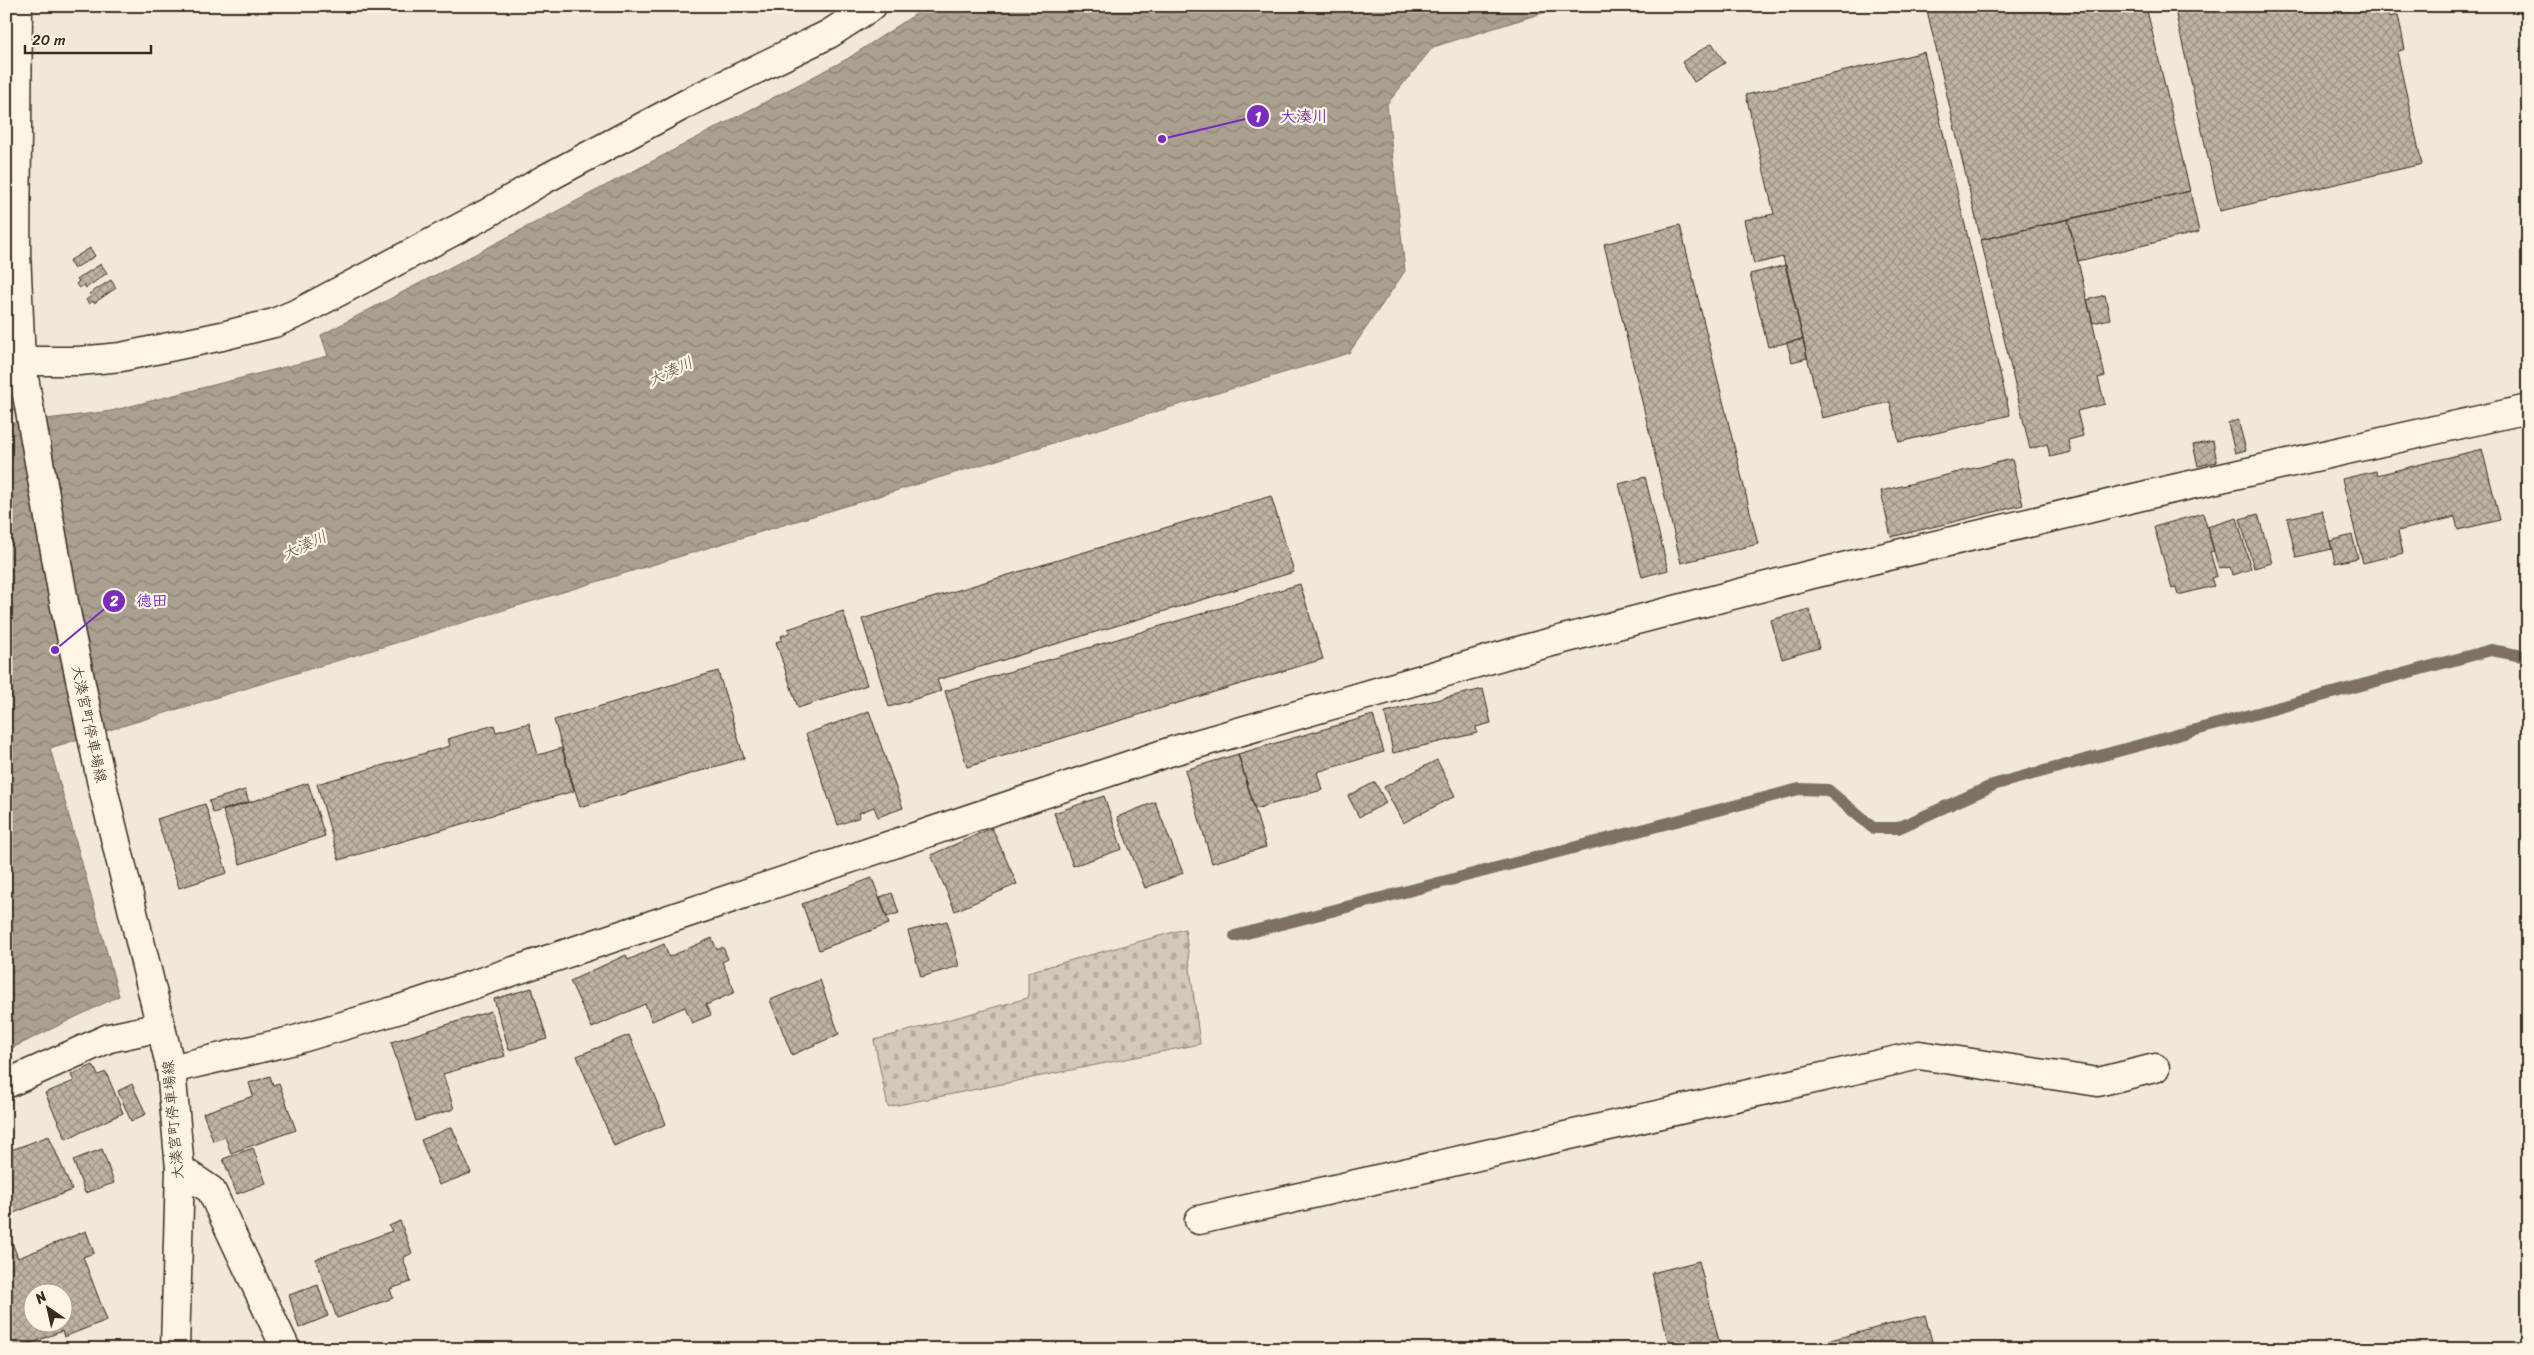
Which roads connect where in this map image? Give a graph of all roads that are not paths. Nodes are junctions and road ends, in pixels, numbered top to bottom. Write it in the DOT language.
graph roads {
  1 [pos="18,6"];
  2 [pos="872,6"];
  3 [pos="17,355"];
  4 [pos="2528,409"];
  5 [pos="161,1027"];
  6 [pos="2155,1068"];
  7 [pos="171,1069"];
  8 [pos="6,1084"];
  9 [pos="180,1169"];
  10 [pos="1199,1220"];
  11 [pos="175,1349"];
  12 [pos="286,1349"];
  1 -- 3 [label="street, 大湊宮町停車場線"];
  2 -- 3 [label="street"];
  3 -- 5 [label="street, 大湊宮町停車場線"];
  4 -- 7 [label="street"];
  5 -- 7 [label="street, 大湊宮町停車場線"];
  5 -- 8 [label="street"];
  6 -- 10 [label="street"];
  7 -- 9 [label="street, 大湊宮町停車場線"];
  9 -- 11 [label="street, 大湊宮町停車場線"];
  9 -- 12 [label="street"];
}
